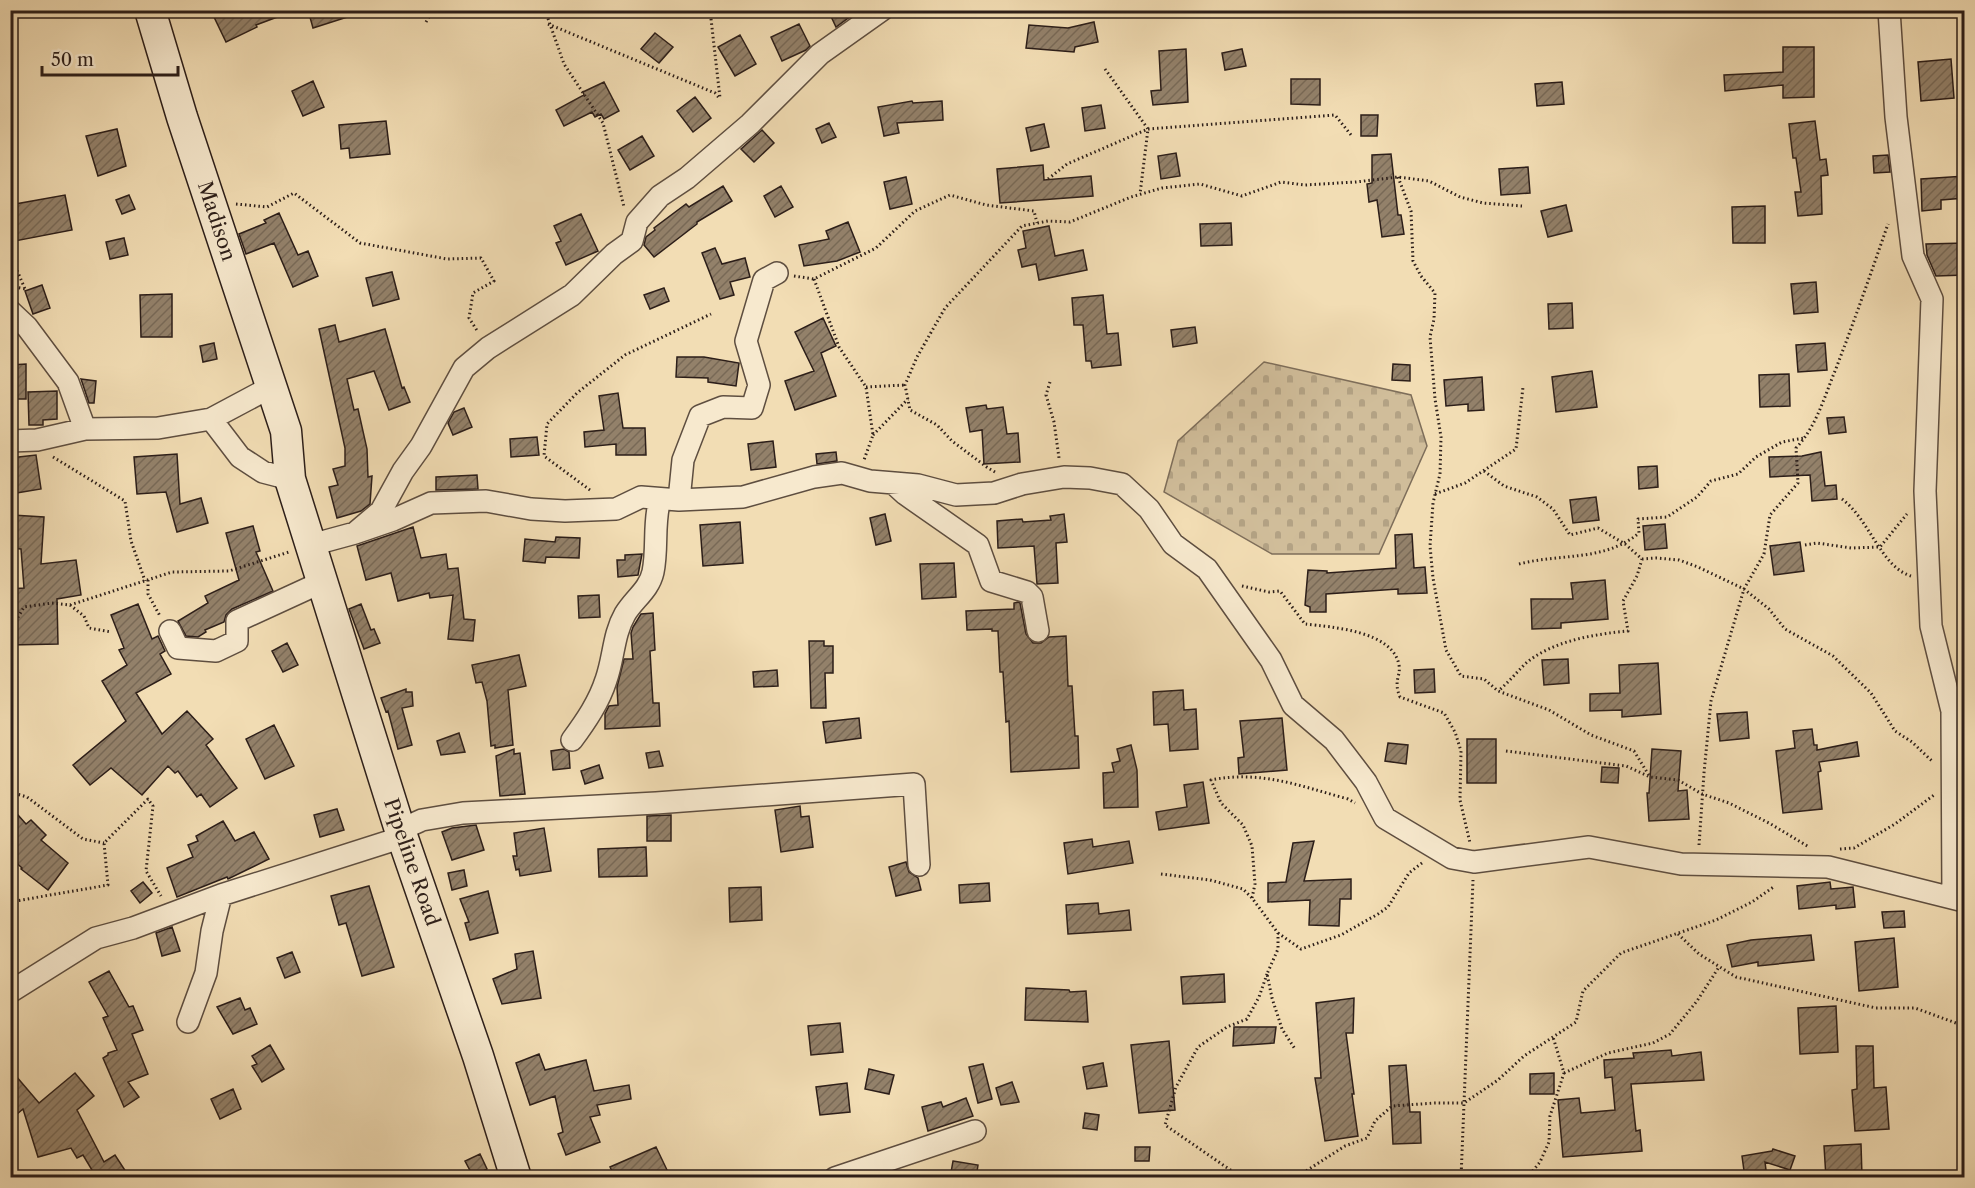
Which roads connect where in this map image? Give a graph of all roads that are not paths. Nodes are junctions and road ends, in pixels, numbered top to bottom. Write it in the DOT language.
graph roads {
  1 [pos="150,10"];
  2 [pos="882,10"];
  3 [pos="1889,10"];
  4 [pos="777,273"];
  5 [pos="10,311"];
  6 [pos="54,362"];
  7 [pos="78,366"];
  8 [pos="271,387"];
  9 [pos="211,419"];
  10 [pos="84,429"];
  11 [pos="18,441"];
  12 [pos="290,479"];
  13 [pos="892,483"];
  14 [pos="669,500"];
  15 [pos="355,533"];
  16 [pos="311,545"];
  17 [pos="322,582"];
  18 [pos="170,631"];
  19 [pos="1038,631"];
  20 [pos="572,740"];
  21 [pos="401,833"];
  22 [pos="919,865"];
  23 [pos="221,895"];
  24 [pos="1959,900"];
  25 [pos="10,992"];
  26 [pos="188,1022"];
  27 [pos="975,1131"];
  28 [pos="516,1178"];
  29 [pos="835,1178"];
  1 -- 8 [label="street, Madison"];
  2 -- 15 [label="street"];
  3 -- 24 [label="street"];
  4 -- 14 [label="street"];
  5 -- 6 [label="street"];
  6 -- 7 [label="street"];
  6 -- 10 [label="street"];
  8 -- 9 [label="street"];
  8 -- 12 [label="street, Madison"];
  9 -- 10 [label="street"];
  9 -- 12 [label="street"];
  10 -- 11 [label="street"];
  12 -- 16 [label="street, Pipeline Road"];
  13 -- 14 [label="street"];
  13 -- 19 [label="street"];
  13 -- 24 [label="street"];
  14 -- 15 [label="street"];
  14 -- 20 [label="street"];
  15 -- 16 [label="street"];
  16 -- 17 [label="street, Pipeline Road"];
  17 -- 18 [label="street"];
  17 -- 21 [label="street, Pipeline Road"];
  21 -- 22 [label="street"];
  21 -- 23 [label="street"];
  21 -- 28 [label="street, Pipeline Road"];
  23 -- 25 [label="street"];
  23 -- 26 [label="street"];
  27 -- 29 [label="street"];
}
